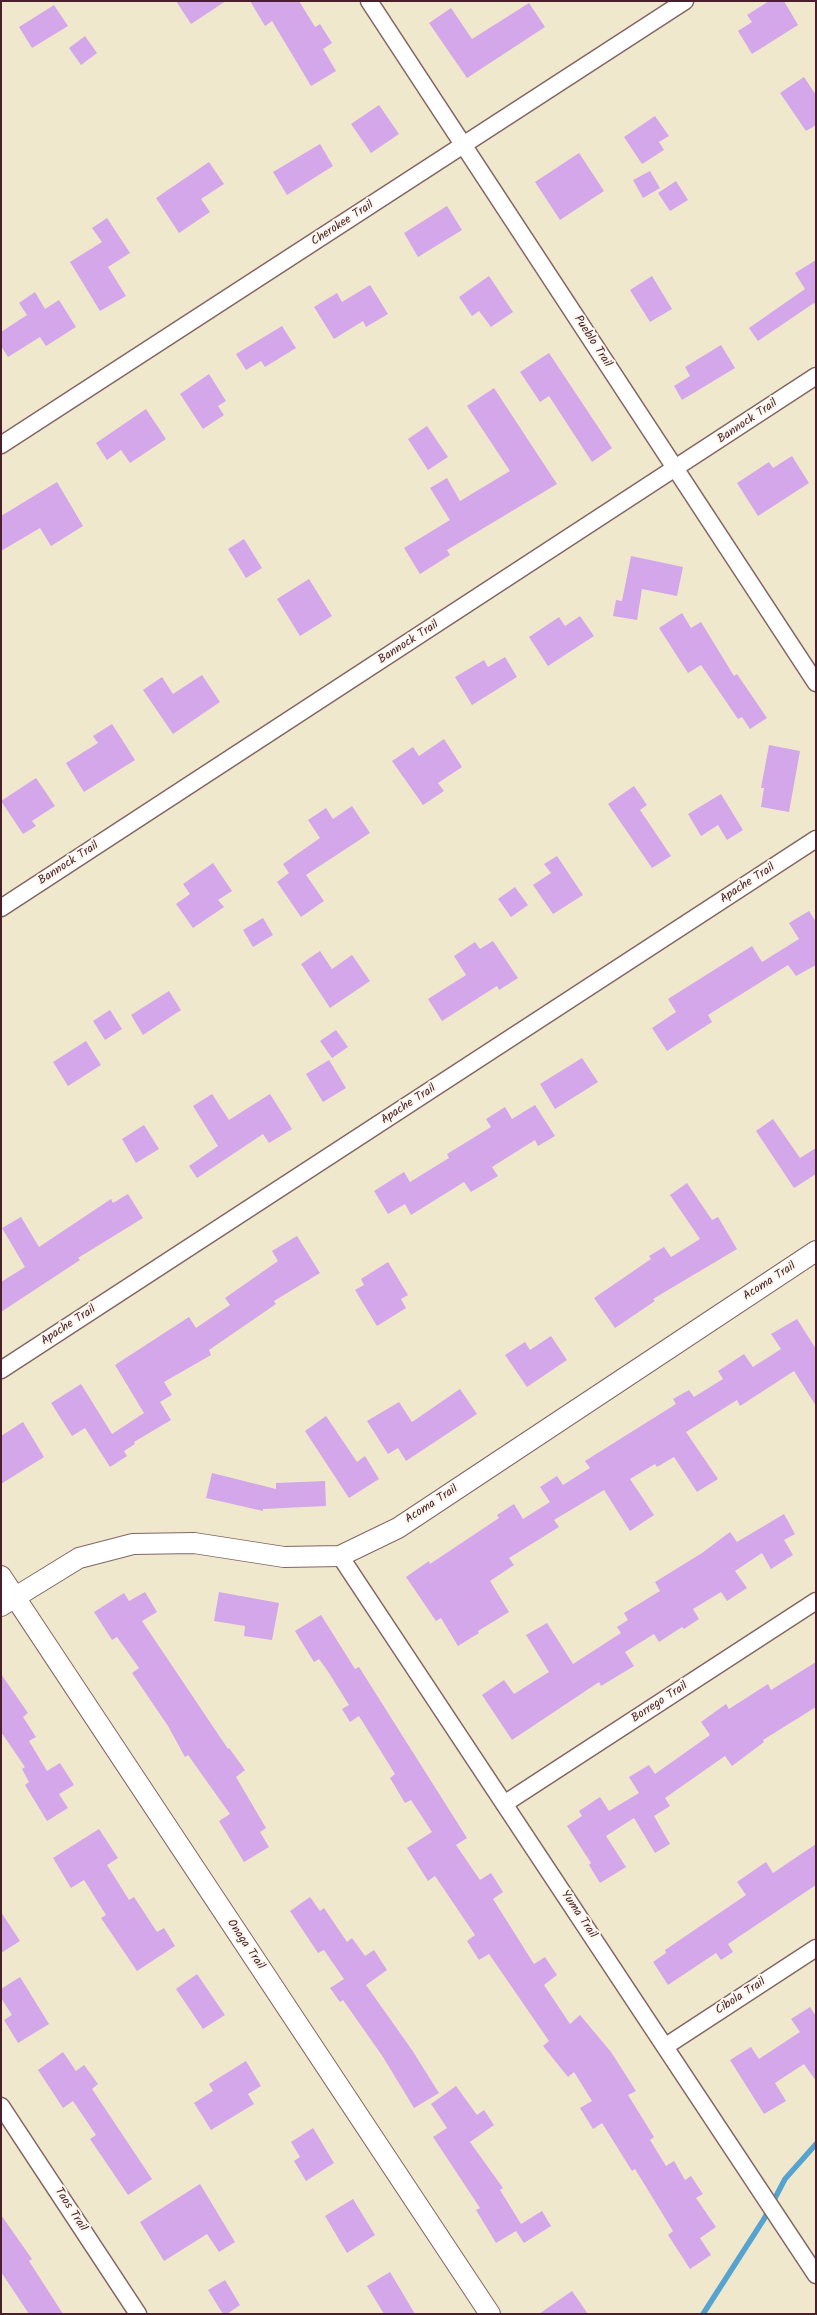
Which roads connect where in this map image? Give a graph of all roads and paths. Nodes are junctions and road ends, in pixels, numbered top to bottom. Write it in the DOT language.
graph roads {
  1 [pos="369,1"];
  2 [pos="685,1"];
  3 [pos="464,146"];
  4 [pos="816,376"];
  5 [pos="1,445"];
  6 [pos="676,470"];
  7 [pos="816,683"];
  8 [pos="816,839"];
  9 [pos="1,908"];
  10 [pos="816,1251"];
  11 [pos="1,1370"];
  12 [pos="340,1556"];
  13 [pos="1,1576"];
  14 [pos="8,1601"];
  15 [pos="816,1602"];
  16 [pos="504,1804"];
  17 [pos="816,1948"];
  18 [pos="666,2046"];
  19 [pos="1,2106"];
  20 [pos="816,2275"];
  21 [pos="138,2314"];
  22 [pos="490,2314"];
  1 -- 3 [label="street, Pueblo Trail"];
  2 -- 3 [label="street, Cherokee Trail"];
  3 -- 5 [label="street, Cherokee Trail"];
  3 -- 6 [label="street, Pueblo Trail"];
  4 -- 6 [label="street, Bannock Trail"];
  6 -- 7 [label="street, Pueblo Trail"];
  6 -- 9 [label="street, Bannock Trail"];
  8 -- 11 [label="street, Apache Trail"];
  10 -- 12 [label="street, Acoma Trail"];
  12 -- 14 [label="street, Acoma Trail"];
  12 -- 16 [label="street, Yuma Trail"];
  13 -- 14 [label="street, Onaga Trail"];
  14 -- 22 [label="street, Onaga Trail"];
  15 -- 16 [label="street, Borrego Trail"];
  16 -- 18 [label="street, Yuma Trail"];
  17 -- 18 [label="street, Cibola Trail"];
  18 -- 20 [label="street, Yuma Trail"];
  19 -- 21 [label="street, Taos Trail"];
}
